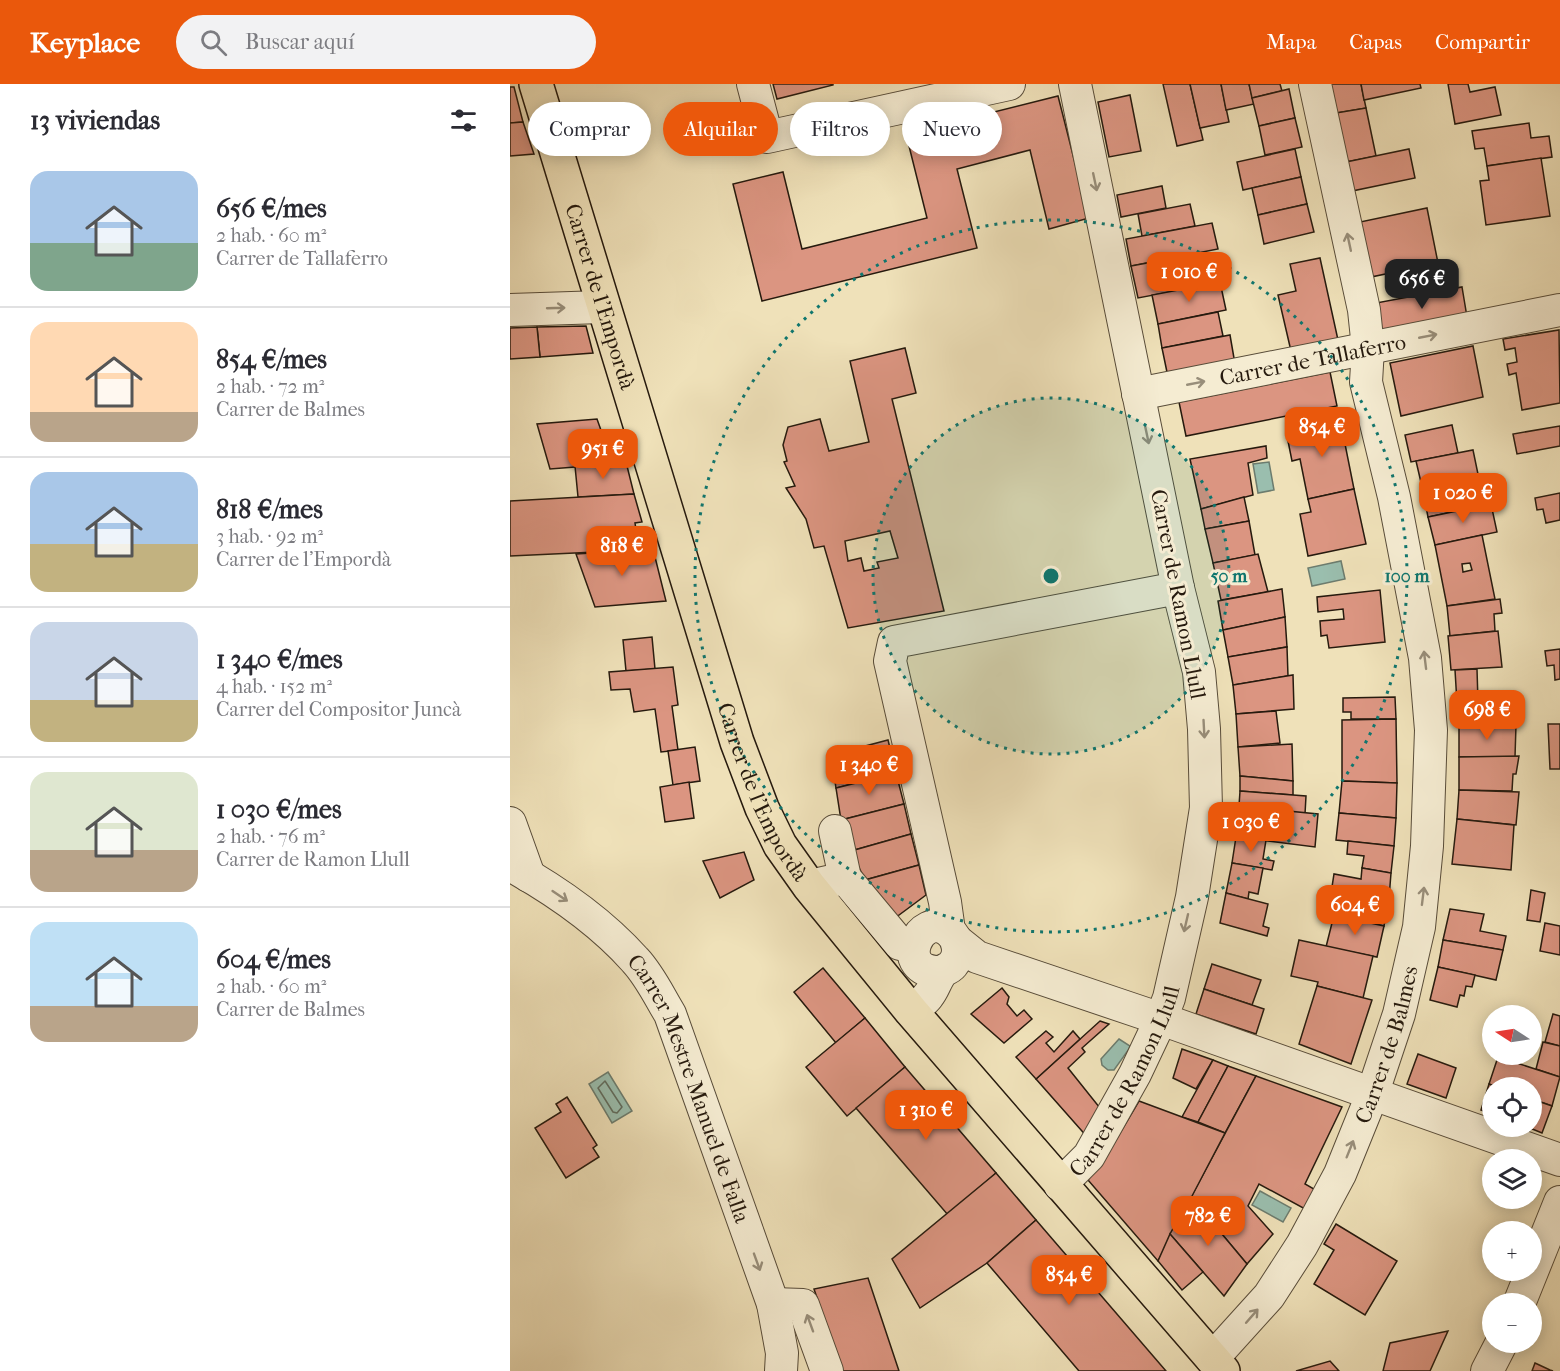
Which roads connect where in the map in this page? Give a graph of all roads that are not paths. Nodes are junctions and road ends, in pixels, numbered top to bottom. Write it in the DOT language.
graph roads {
  1 [pos="536,84"];
  2 [pos="753,84"];
  3 [pos="1009,84"];
  4 [pos="1075,84"];
  5 [pos="1315,84"];
  6 [pos="602,307"];
  7 [pos="510,310"];
  8 [pos="1560,310"];
  9 [pos="1368,348"];
  10 [pos="1138,394"];
  11 [pos="1178,588"];
  12 [pos="510,823"];
  13 [pos="835,831"];
  14 [pos="519,870"];
  15 [pos="845,878"];
  16 [pos="809,886"];
  17 [pos="942,943"];
  18 [pos="874,966"];
  19 [pos="910,1011"];
  20 [pos="1161,1019"];
  21 [pos="1372,1095"];
  22 [pos="1560,1160"];
  23 [pos="1060,1185"];
  24 [pos="1560,1202"];
  25 [pos="1523,1293"];
  26 [pos="772,1304"];
  27 [pos="1496,1353"];
  28 [pos="1216,1367"];
  29 [pos="781,1371"];
  30 [pos="827,1371"];
  31 [pos="1487,1371"];
  1 -- 6 [label="main road, Carrer de l'Empordà"];
  2 -- 3 [label="street"];
  4 -- 10 [label="street, Carrer de Ramon Llull, one-way"];
  9 -- 5 [label="street, Carrer de Balmes, one-way"];
  7 -- 6 [label="street, one-way"];
  6 -- 16 [label="main road, Carrer de l'Empordà"];
  9 -- 8 [label="street, Carrer de Tallaferro, one-way"];
  10 -- 9 [label="street, Carrer de Tallaferro, one-way"];
  21 -- 9 [label="street, Carrer de Balmes, one-way"];
  10 -- 11 [label="street, Carrer de Ramon Llull, one-way"];
  11 -- 17 [label="street"];
  11 -- 20 [label="street, Carrer de Ramon Llull, one-way"];
  12 -- 14 [label="street"];
  13 -- 15 [label="street"];
  14 -- 26 [label="street, Carrer Mestre Manuel de Falla, one-way"];
  15 -- 16 [label="street"];
  15 -- 17 [label="street"];
  16 -- 18 [label="main road, Carrer de l'Empordà"];
  17 -- 18 [label="street"];
  17 -- 19 [label="street"];
  17 -- 20 [label="street"];
  18 -- 19 [label="main road, Carrer de l'Empordà"];
  19 -- 23 [label="main road, Carrer de l'Empordà"];
  20 -- 21 [label="street"];
  20 -- 23 [label="street, Carrer de Ramon Llull"];
  21 -- 22 [label="street"];
  28 -- 21 [label="street, Carrer de Balmes, one-way"];
  23 -- 28 [label="main road, Carrer de l'Empordà"];
  24 -- 25 [label="street"];
  26 -- 29 [label="street, Carrer Mestre Manuel de Falla"];
  30 -- 26 [label="street, one-way"];
  27 -- 31 [label="street"];
}
